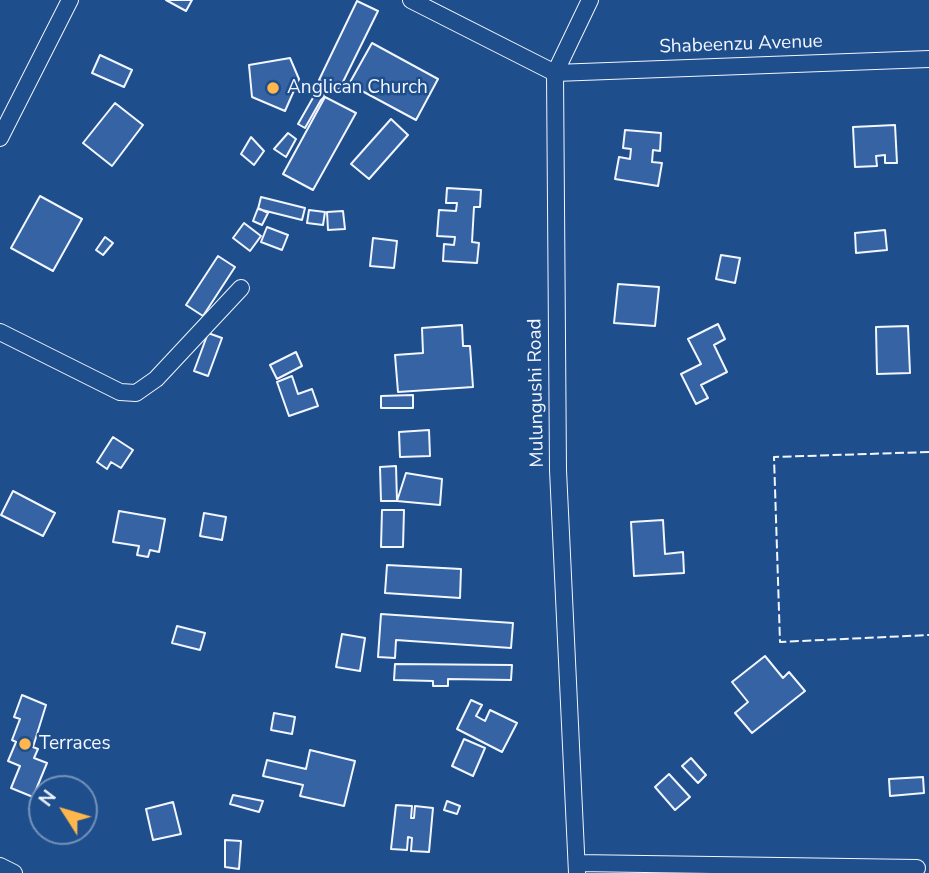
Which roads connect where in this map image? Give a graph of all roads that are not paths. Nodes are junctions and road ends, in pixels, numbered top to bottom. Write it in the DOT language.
graph roads {
  1 [pos="70,0"];
  2 [pos="411,0"];
  3 [pos="590,0"];
  4 [pos="929,59"];
  5 [pos="555,73"];
  6 [pos="0,138"];
  7 [pos="241,288"];
  8 [pos="0,332"];
  9 [pos="0,866"];
  10 [pos="577,868"];
  11 [pos="917,868"];
  12 [pos="14,873"];
  1 -- 6 [label="street"];
  2 -- 5 [label="street"];
  3 -- 5 [label="street"];
  4 -- 5 [label="street, Shabeenzu Avenue"];
  5 -- 10 [label="street, Mulungushi Road"];
  7 -- 8 [label="street"];
  9 -- 12 [label="street"];
  10 -- 11 [label="street"];
}
